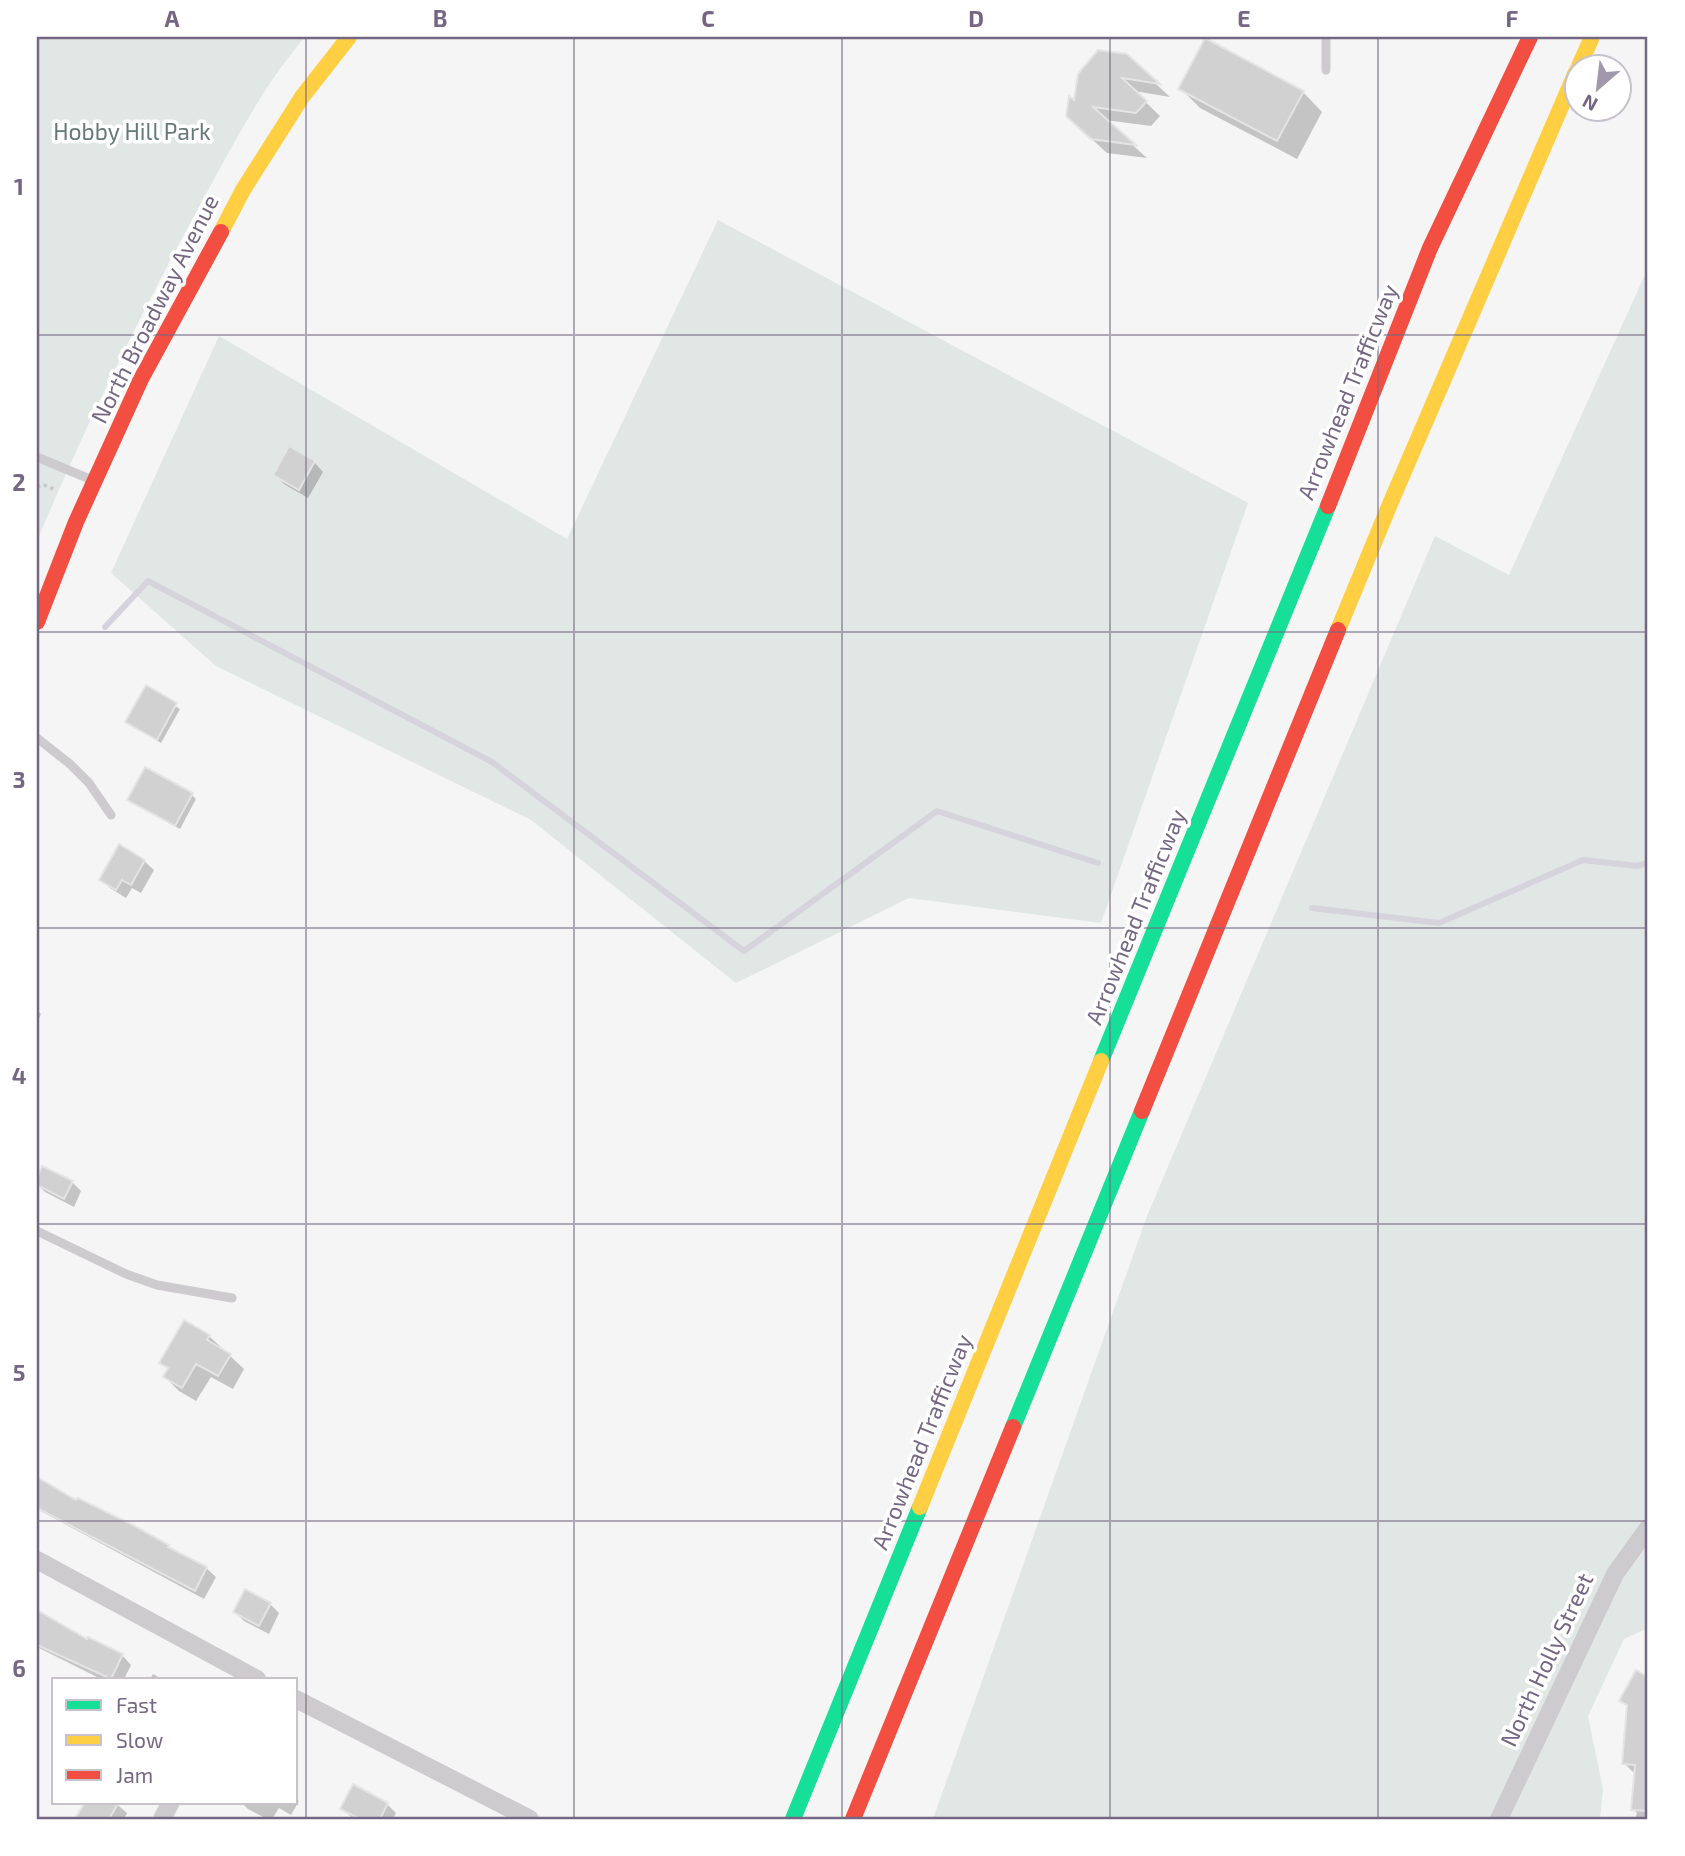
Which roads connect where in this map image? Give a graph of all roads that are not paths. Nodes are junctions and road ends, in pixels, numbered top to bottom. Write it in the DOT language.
graph roads {
  1 [pos="349,37"];
  2 [pos="1326,37"];
  3 [pos="1530,37"];
  4 [pos="1325,70"];
  5 [pos="1562,107"];
  6 [pos="37,457"];
  7 [pos="94,481"];
  8 [pos="37,622"];
  9 [pos="37,738"];
  10 [pos="111,815"];
  11 [pos="37,1231"];
  12 [pos="232,1298"];
  13 [pos="1648,1528"];
  14 [pos="37,1560"];
  15 [pos="245,1677"];
  16 [pos="298,1700"];
  17 [pos="530,1819"];
  18 [pos="793,1819"];
  19 [pos="853,1819"];
  20 [pos="1499,1819"];
  1 -- 7 [label="main road, North Broadway Avenue"];
  2 -- 4 [label="lane"];
  3 -- 18 [label="main road, Arrowhead Trafficway"];
  5 -- 19 [label="main road"];
  6 -- 7 [label="lane"];
  7 -- 8 [label="main road, North Broadway Avenue"];
  9 -- 10 [label="lane"];
  11 -- 12 [label="lane"];
  13 -- 20 [label="street, North Holly Street"];
  14 -- 15 [label="street"];
  16 -- 17 [label="street"];
}
